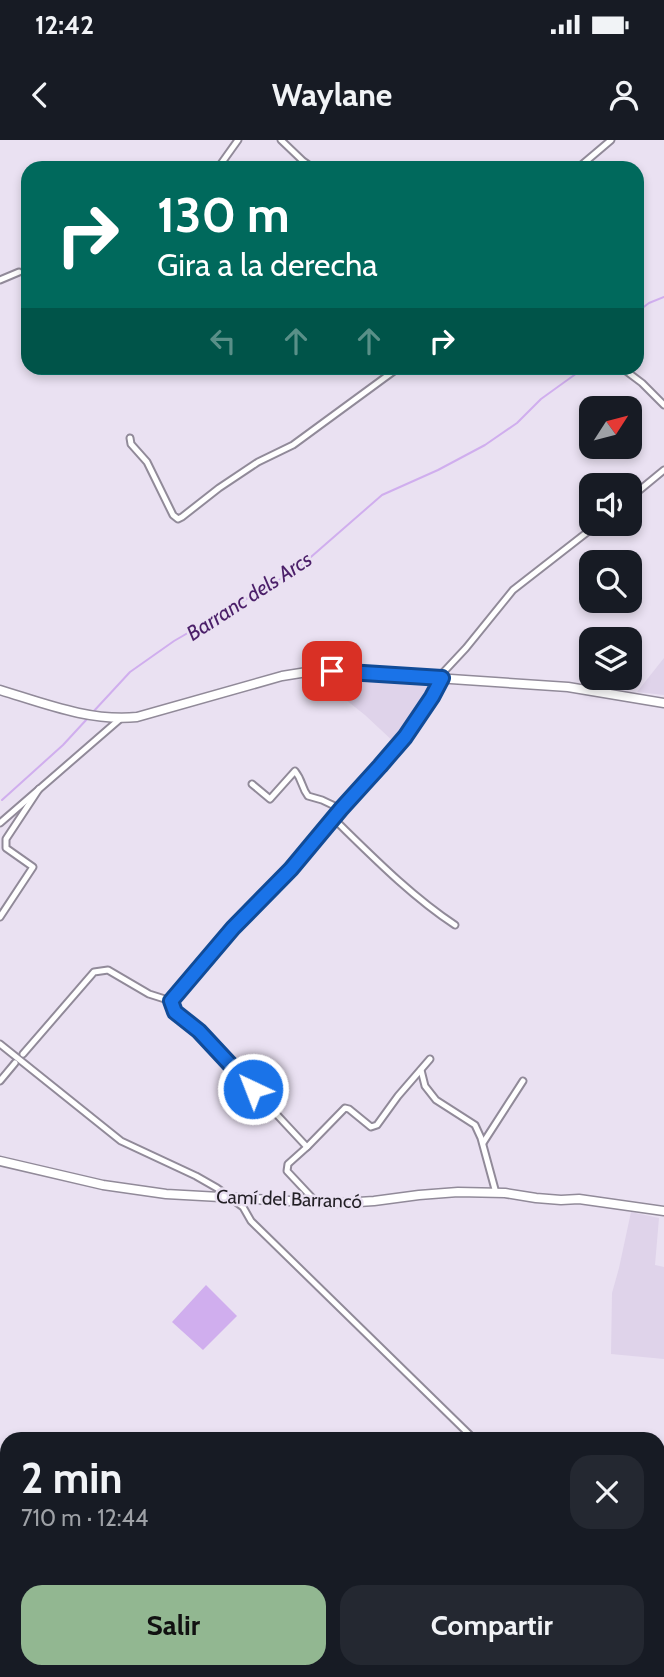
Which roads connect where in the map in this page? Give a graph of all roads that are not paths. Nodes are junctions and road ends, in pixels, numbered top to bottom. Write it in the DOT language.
graph roads {
  1 [pos="237,140"];
  2 [pos="281,140"];
  3 [pos="611,140"];
  4 [pos="223,161"];
  5 [pos="303,161"];
  6 [pos="584,161"];
  7 [pos="19,272"];
  8 [pos="0,280"];
  9 [pos="388,375"];
  10 [pos="631,375"];
  11 [pos="664,405"];
  12 [pos="130,438"];
  13 [pos="664,470"];
  14 [pos="642,488"];
  15 [pos="582,536"];
  16 [pos="440,678"];
  17 [pos="0,690"];
  18 [pos="664,702"];
  19 [pos="120,719"];
  20 [pos="252,784"];
  21 [pos="39,789"];
  22 [pos="341,809"];
  23 [pos="333,818"];
  24 [pos="0,823"];
  25 [pos="0,917"];
  26 [pos="455,925"];
  27 [pos="171,1001"];
  28 [pos="0,1044"];
  29 [pos="23,1054"];
  30 [pos="430,1059"];
  31 [pos="15,1063"];
  32 [pos="421,1070"];
  33 [pos="523,1081"];
  34 [pos="0,1082"];
  35 [pos="483,1143"];
  36 [pos="307,1147"];
  37 [pos="0,1161"];
  38 [pos="496,1192"];
  39 [pos="229,1197"];
  40 [pos="317,1202"];
  41 [pos="664,1211"];
  42 [pos="466,1432"];
  1 -- 4 [label="street"];
  2 -- 5 [label="street"];
  3 -- 6 [label="street"];
  7 -- 8 [label="street"];
  9 -- 12 [label="street"];
  10 -- 11 [label="street"];
  13 -- 14 [label="street"];
  15 -- 16 [label="street"];
  16 -- 18 [label="street"];
  16 -- 19 [label="street"];
  16 -- 22 [label="street"];
  17 -- 19 [label="street"];
  19 -- 21 [label="street"];
  20 -- 22 [label="street"];
  21 -- 24 [label="street"];
  21 -- 25 [label="street"];
  22 -- 23 [label="street"];
  23 -- 26 [label="street"];
  23 -- 27 [label="street"];
  27 -- 29 [label="street"];
  27 -- 36 [label="street"];
  28 -- 39 [label="street"];
  30 -- 32 [label="street"];
  31 -- 34 [label="street"];
  32 -- 35 [label="street"];
  32 -- 36 [label="street"];
  33 -- 35 [label="street"];
  35 -- 38 [label="street"];
  36 -- 40 [label="street"];
  37 -- 39 [label="street, Camí del Barrancó"];
  38 -- 40 [label="street, Camí del Barrancó"];
  38 -- 41 [label="street, Camí del Barrancó"];
  39 -- 40 [label="street, Camí del Barrancó"];
  39 -- 42 [label="street"];
}
